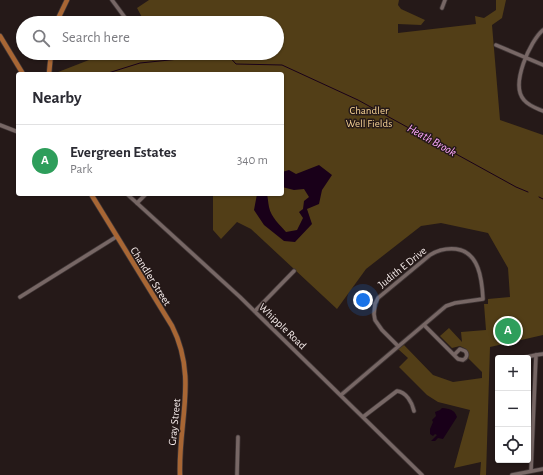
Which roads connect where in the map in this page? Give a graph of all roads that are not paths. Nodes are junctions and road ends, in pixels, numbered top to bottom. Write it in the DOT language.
graph roads {
  1 [pos="68,0"];
  2 [pos="112,0"];
  3 [pos="445,0"];
  4 [pos="442,8"];
  5 [pos="60,16"];
  6 [pos="123,16"];
  7 [pos="543,30"];
  8 [pos="0,36"];
  9 [pos="496,45"];
  10 [pos="526,57"];
  11 [pos="50,60"];
  12 [pos="543,65"];
  13 [pos="22,72"];
  14 [pos="49,72"];
  15 [pos="543,111"];
  16 [pos="0,125"];
  17 [pos="16,131"];
  18 [pos="92,196"];
  19 [pos="129,196"];
  20 [pos="144,196"];
  21 [pos="137,203"];
  22 [pos="116,237"];
  23 [pos="294,271"];
  24 [pos="20,297"];
  25 [pos="255,311"];
  26 [pos="424,325"];
  27 [pos="398,346"];
  28 [pos="543,354"];
  29 [pos="454,355"];
  30 [pos="536,355"];
  31 [pos="531,356"];
  32 [pos="185,371"];
  33 [pos="341,395"];
  34 [pos="534,404"];
  35 [pos="414,411"];
  36 [pos="363,417"];
  37 [pos="238,437"];
  38 [pos="543,469"];
  39 [pos="531,471"];
  40 [pos="180,475"];
  41 [pos="237,475"];
  42 [pos="422,475"];
  43 [pos="512,475"];
  1 -- 5 [label="main road"];
  2 -- 6 [label="street"];
  3 -- 4 [label="street"];
  7 -- 10 [label="street"];
  8 -- 13 [label="main road"];
  9 -- 10 [label="street"];
  10 -- 12 [label="street"];
  10 -- 15 [label="street"];
  11 -- 14 [label="main road"];
  16 -- 17 [label="street"];
  18 -- 22 [label="main road, Chandler Street"];
  19 -- 21 [label="street, Whipple Road"];
  20 -- 21 [label="street"];
  21 -- 25 [label="street, Whipple Road"];
  22 -- 24 [label="street"];
  22 -- 32 [label="main road, Chandler Street"];
  23 -- 25 [label="street"];
  25 -- 33 [label="street, Whipple Road"];
  26 -- 27 [label="street"];
  26 -- 27 [label="street, Judith E Drive"];
  26 -- 29 [label="street"];
  27 -- 33 [label="street"];
  28 -- 30 [label="street"];
  30 -- 31 [label="street"];
  30 -- 34 [label="street"];
  32 -- 40 [label="main road, Gray Street"];
  33 -- 36 [label="street, Whipple Road"];
  34 -- 39 [label="street"];
  35 -- 36 [label="street"];
  36 -- 42 [label="street, Whipple Road"];
  37 -- 41 [label="street"];
  38 -- 39 [label="street"];
  39 -- 43 [label="street"];
}
